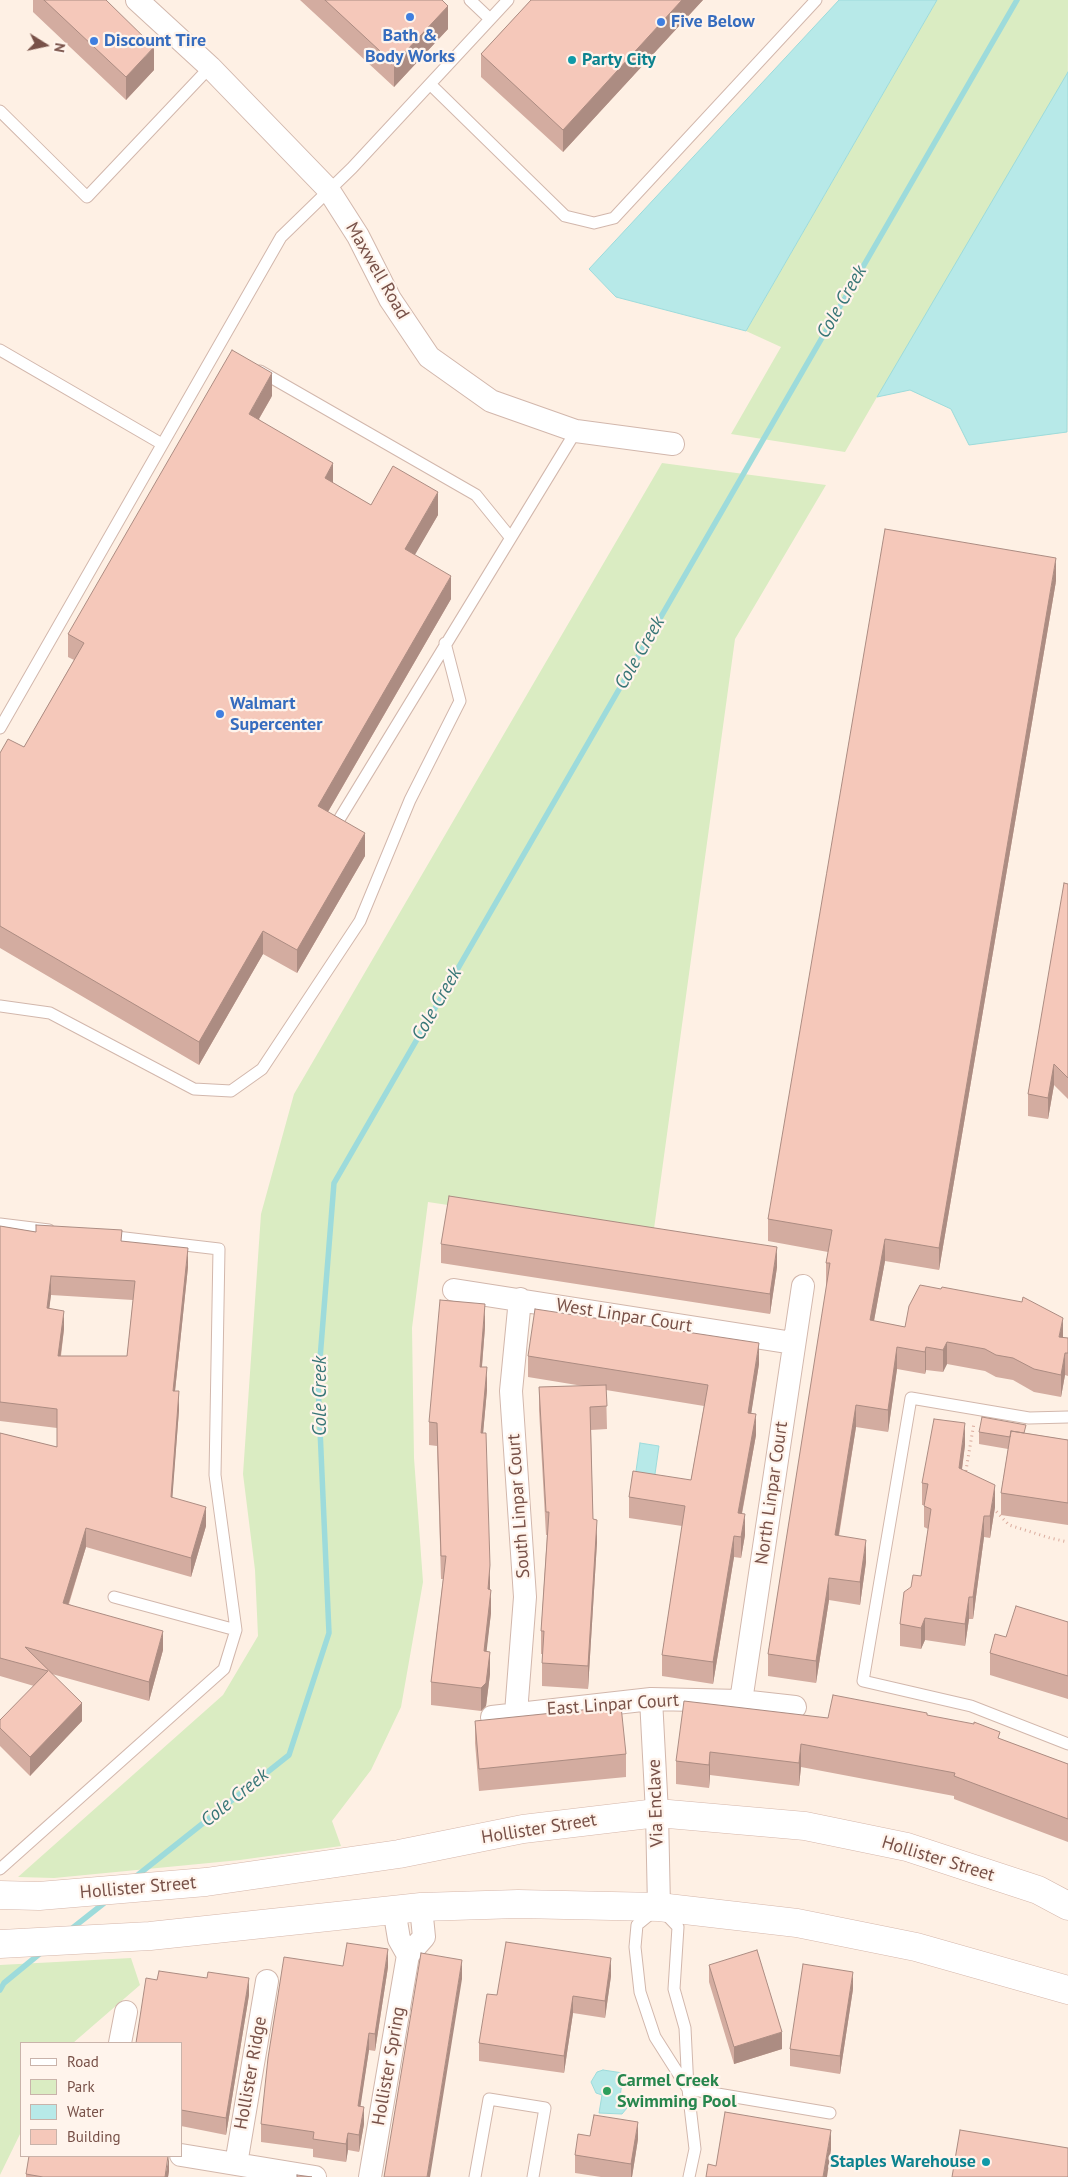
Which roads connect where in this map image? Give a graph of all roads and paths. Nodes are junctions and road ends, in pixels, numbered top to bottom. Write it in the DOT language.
graph roads {
  1 [pos="137,0"];
  2 [pos="470,0"];
  3 [pos="508,0"];
  4 [pos="816,0"];
  5 [pos="490,19"];
  6 [pos="210,67"];
  7 [pos="430,84"];
  8 [pos="0,111"];
  9 [pos="328,189"];
  10 [pos="0,350"];
  11 [pos="214,354"];
  12 [pos="229,358"];
  13 [pos="253,367"];
  14 [pos="576,431"];
  15 [pos="162,444"];
  16 [pos="674,444"];
  17 [pos="510,537"];
  18 [pos="445,643"];
  19 [pos="0,728"];
  20 [pos="340,818"];
  21 [pos="0,1006"];
  22 [pos="0,1224"];
  23 [pos="57,1230"];
  24 [pos="95,1235"];
  25 [pos="803,1286"];
  26 [pos="454,1290"];
  27 [pos="520,1299"];
  28 [pos="793,1343"];
  29 [pos="976,1410"];
  30 [pos="1068,1417"];
  31 [pos="968,1481"];
  32 [pos="989,1502"];
  33 [pos="1068,1542"];
  34 [pos="114,1597"];
  35 [pos="236,1630"];
  36 [pos="651,1699"];
  37 [pos="741,1701"];
  38 [pos="795,1707"];
  39 [pos="516,1713"];
  40 [pos="492,1717"];
  41 [pos="1068,1744"];
  42 [pos="658,1813"];
  43 [pos="0,1869"];
  44 [pos="0,1895"];
  45 [pos="1068,1906"];
  46 [pos="421,1907"];
  47 [pos="659,1908"];
  48 [pos="394,1909"];
  49 [pos="0,1944"];
  50 [pos="408,1955"];
  51 [pos="267,1981"];
  52 [pos="1068,1990"];
  53 [pos="126,2012"];
  54 [pos="120,2042"];
  55 [pos="688,2089"];
  56 [pos="830,2113"];
  57 [pos="182,2155"];
  58 [pos="236,2164"];
  59 [pos="314,2177"];
  60 [pos="370,2177"];
  61 [pos="475,2177"];
  62 [pos="533,2177"];
  63 [pos="689,2177"];
  1 -- 6 [label="street, Maxwell Road"];
  2 -- 5 [label="lane"];
  3 -- 5 [label="lane"];
  4 -- 7 [label="lane"];
  5 -- 7 [label="lane"];
  6 -- 8 [label="lane"];
  6 -- 9 [label="street, Maxwell Road"];
  7 -- 9 [label="lane"];
  9 -- 11 [label="lane"];
  9 -- 14 [label="street, Maxwell Road"];
  10 -- 15 [label="lane"];
  11 -- 12 [label="lane"];
  11 -- 15 [label="lane"];
  13 -- 17 [label="lane"];
  14 -- 16 [label="street, Maxwell Road"];
  14 -- 17 [label="lane"];
  15 -- 19 [label="lane"];
  17 -- 18 [label="lane"];
  18 -- 20 [label="lane"];
  18 -- 21 [label="lane"];
  22 -- 23 [label="lane"];
  24 -- 35 [label="lane"];
  25 -- 28 [label="street, North Linpar Court"];
  26 -- 27 [label="street, West Linpar Court"];
  27 -- 28 [label="street, West Linpar Court"];
  27 -- 39 [label="street, South Linpar Court"];
  28 -- 37 [label="street, North Linpar Court"];
  29 -- 30 [label="lane"];
  29 -- 31 [label="path"];
  29 -- 41 [label="lane"];
  32 -- 33 [label="path"];
  34 -- 35 [label="lane"];
  35 -- 43 [label="lane"];
  36 -- 37 [label="street, East Linpar Court"];
  36 -- 39 [label="street, East Linpar Court"];
  36 -- 42 [label="street, Via Enclave"];
  37 -- 38 [label="street, East Linpar Court"];
  39 -- 40 [label="street, East Linpar Court"];
  42 -- 44 [label="main road, Hollister Street"];
  42 -- 45 [label="main road, Hollister Street"];
  42 -- 47 [label="street, Via Enclave"];
  46 -- 47 [label="main road"];
  46 -- 48 [label="main road"];
  46 -- 50 [label="street"];
  47 -- 52 [label="main road"];
  47 -- 55 [label="lane"];
  47 -- 55 [label="lane"];
  48 -- 49 [label="main road"];
  48 -- 50 [label="street"];
  50 -- 60 [label="street, Hollister Spring"];
  51 -- 58 [label="street, Hollister Ridge"];
  53 -- 54 [label="street"];
  55 -- 56 [label="lane"];
  55 -- 63 [label="lane"];
  57 -- 58 [label="street"];
  58 -- 59 [label="street"];
  61 -- 62 [label="lane"];
}
